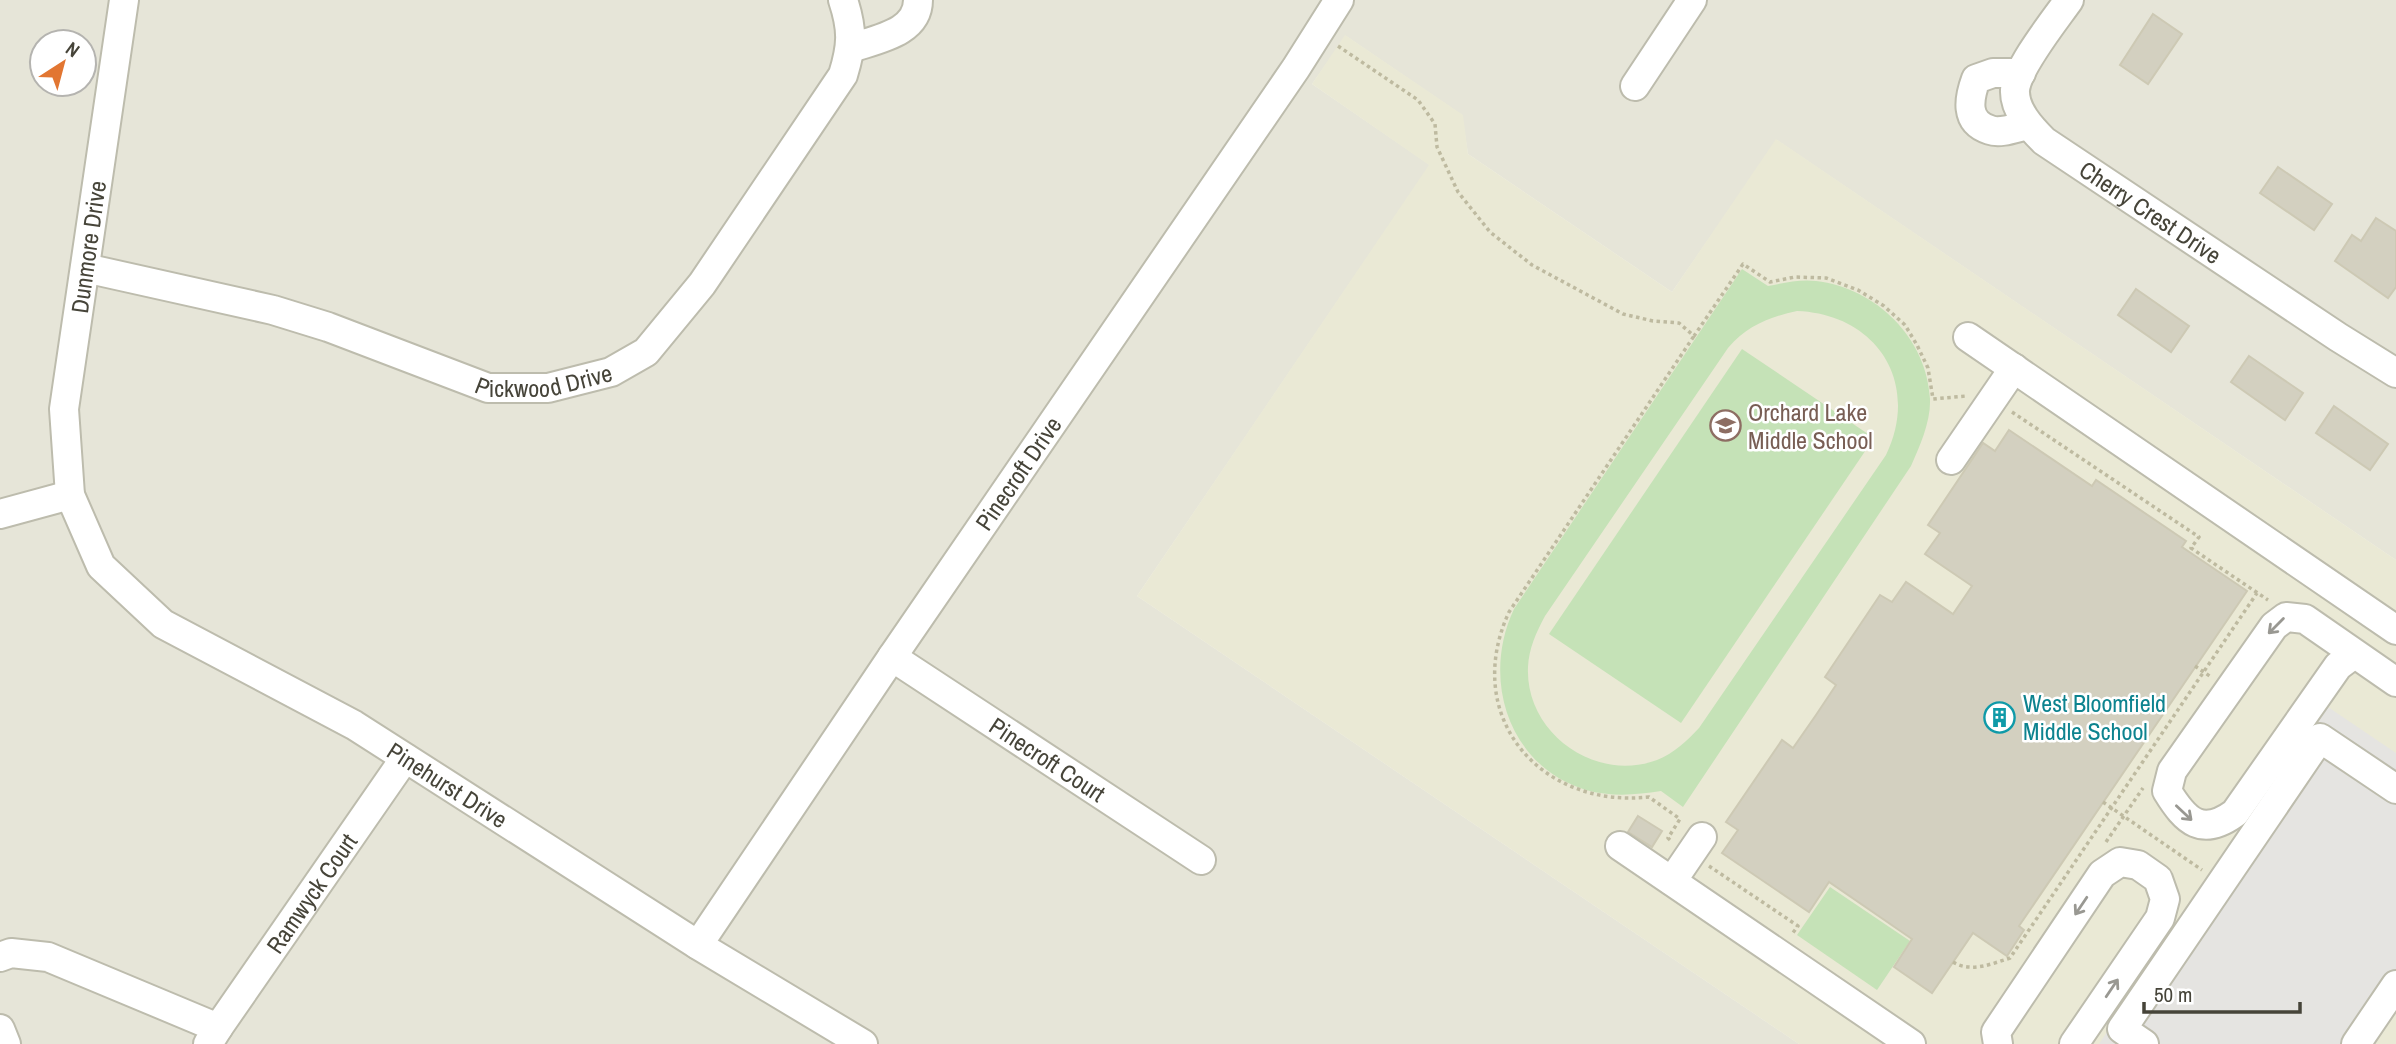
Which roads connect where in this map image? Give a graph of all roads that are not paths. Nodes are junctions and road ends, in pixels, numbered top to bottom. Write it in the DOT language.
graph roads {
  1 [pos="124,0"];
  2 [pos="843,0"];
  3 [pos="918,0"];
  4 [pos="1339,0"];
  5 [pos="1692,0"];
  6 [pos="2069,0"];
  7 [pos="851,48"];
  8 [pos="2021,73"];
  9 [pos="1635,86"];
  10 [pos="2028,125"];
  11 [pos="85,268"];
  12 [pos="1968,337"];
  13 [pos="2014,368"];
  14 [pos="2396,373"];
  15 [pos="1951,460"];
  16 [pos="70,495"];
  17 [pos="0,513"];
  18 [pos="2396,630"];
  19 [pos="2354,654"];
  20 [pos="892,657"];
  21 [pos="2396,682"];
  22 [pos="405,758"];
  23 [pos="2396,789"];
  24 [pos="1696,845"];
  25 [pos="1620,846"];
  26 [pos="1201,860"];
  27 [pos="1672,881"];
  28 [pos="698,945"];
  29 [pos="0,957"];
  30 [pos="2396,985"];
  31 [pos="0,1029"];
  32 [pos="213,1036"];
  33 [pos="6,1044"];
  34 [pos="863,1044"];
  35 [pos="1912,1044"];
  36 [pos="1998,1044"];
  37 [pos="2074,1044"];
  38 [pos="2144,1044"];
  39 [pos="2357,1044"];
  1 -- 11 [label="street, Dunmore Drive"];
  2 -- 7 [label="street, Pickwood Drive"];
  3 -- 7 [label="street"];
  4 -- 20 [label="street, Pinecroft Drive"];
  5 -- 9 [label="street"];
  6 -- 8 [label="street, Cherry Crest Drive"];
  7 -- 11 [label="street, Pickwood Drive"];
  8 -- 10 [label="street, Cherry Crest Drive"];
  8 -- 10 [label="street"];
  10 -- 14 [label="street, Cherry Crest Drive"];
  11 -- 16 [label="street, Dunmore Drive"];
  12 -- 13 [label="street"];
  13 -- 15 [label="street"];
  13 -- 18 [label="street"];
  16 -- 17 [label="street"];
  16 -- 22 [label="street, Pinehurst Drive"];
  19 -- 19 [label="street, one-way"];
  19 -- 21 [label="street"];
  20 -- 26 [label="street, Pinecroft Court"];
  20 -- 28 [label="street, Pinecroft Drive"];
  22 -- 28 [label="street, Pinehurst Drive"];
  22 -- 32 [label="street, Ramwyck Court"];
  23 -- 38 [label="street"];
  24 -- 27 [label="street"];
  25 -- 27 [label="street"];
  27 -- 35 [label="street"];
  28 -- 34 [label="street, Pinehurst Drive"];
  29 -- 32 [label="street, Ramwyck Court"];
  30 -- 39 [label="street"];
  31 -- 33 [label="street"];
  37 -- 36 [label="street, one-way"];
}
